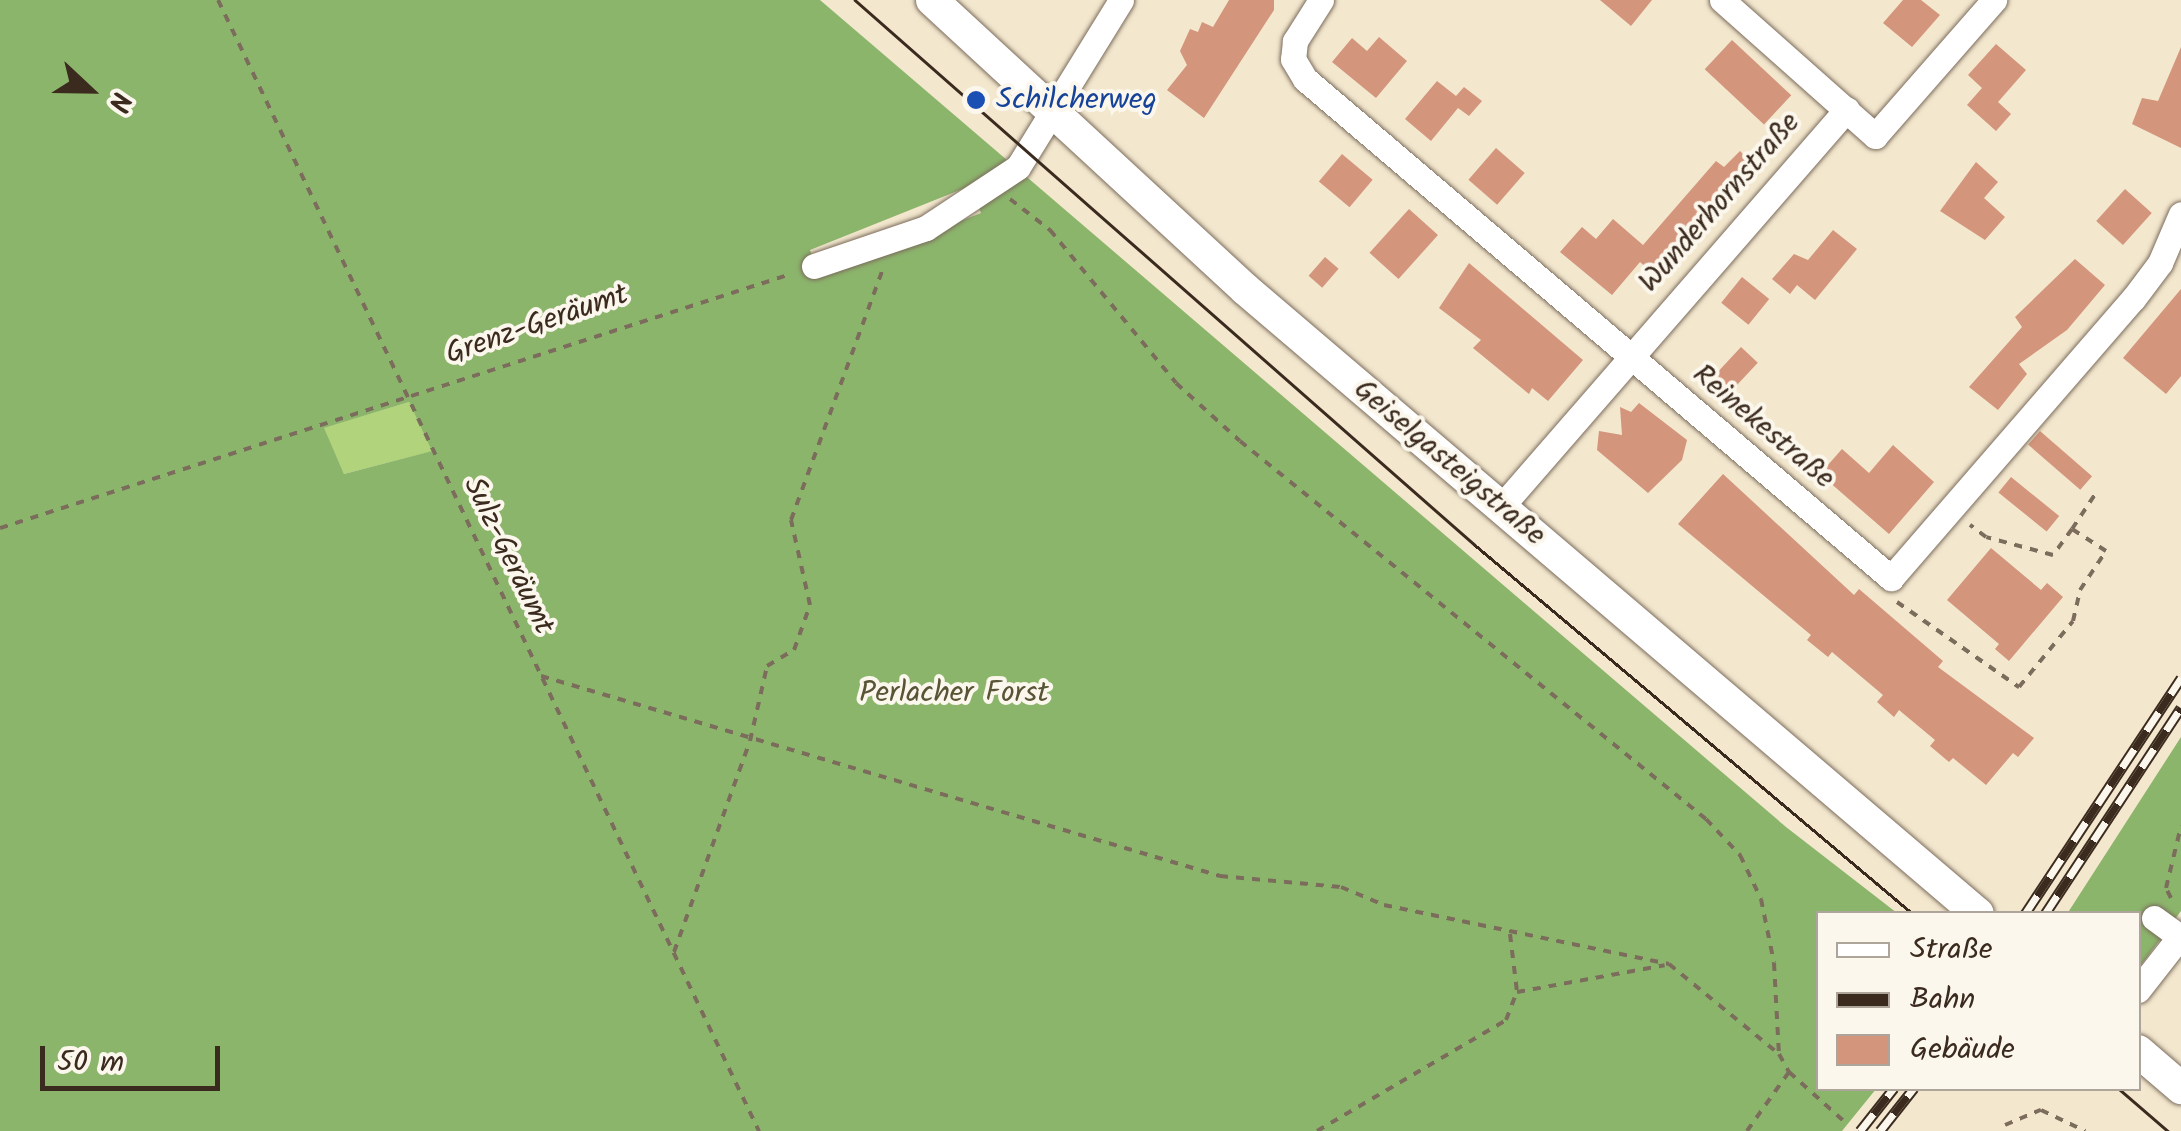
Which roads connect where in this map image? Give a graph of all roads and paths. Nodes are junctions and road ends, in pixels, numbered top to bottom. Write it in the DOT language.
graph roads {
  1 [pos="218,0"];
  2 [pos="932,0"];
  3 [pos="1120,0"];
  4 [pos="1321,0"];
  5 [pos="1722,0"];
  6 [pos="1994,0"];
  7 [pos="1846,110"];
  8 [pos="1055,114"];
  9 [pos="2181,214"];
  10 [pos="1031,216"];
  11 [pos="877,246"];
  12 [pos="814,266"];
  13 [pos="1629,356"];
  14 [pos="409,402"];
  15 [pos="2096,493"];
  16 [pos="1501,507"];
  17 [pos="1972,527"];
  18 [pos="0,528"];
  19 [pos="2072,529"];
  20 [pos="1891,578"];
  21 [pos="540,676"];
  22 [pos="750,742"];
  23 [pos="2181,826"];
  24 [pos="1974,911"];
  25 [pos="2169,928"];
  26 [pos="1510,934"];
  27 [pos="674,952"];
  28 [pos="1669,964"];
  29 [pos="2141,984"];
  30 [pos="1517,992"];
  31 [pos="1779,1054"];
  32 [pos="2141,1054"];
  33 [pos="1789,1072"];
  34 [pos="2181,1088"];
  35 [pos="1847,1124"];
  36 [pos="2005,1125"];
  37 [pos="760,1131"];
  38 [pos="1317,1131"];
  39 [pos="1746,1131"];
  40 [pos="2084,1131"];
  1 -- 14 [label="path, Sulz-Geräumt"];
  2 -- 8 [label="main road, Geiselgasteigstraße"];
  3 -- 8 [label="street"];
  4 -- 13 [label="street, Reinekestraße"];
  5 -- 7 [label="street"];
  6 -- 7 [label="street, Wunderhornstraße"];
  7 -- 13 [label="street, Wunderhornstraße"];
  8 -- 11 [label="street"];
  8 -- 16 [label="main road, Geiselgasteigstraße"];
  9 -- 20 [label="street"];
  10 -- 31 [label="path"];
  11 -- 12 [label="street"];
  11 -- 22 [label="path"];
  12 -- 14 [label="path, Grenz-Geräumt"];
  13 -- 16 [label="street, Wunderhornstraße"];
  13 -- 20 [label="street, Reinekestraße"];
  14 -- 18 [label="path, Grenz-Geräumt"];
  14 -- 21 [label="path, Sulz-Geräumt"];
  15 -- 19 [label="path"];
  16 -- 24 [label="main road, Geiselgasteigstraße"];
  17 -- 19 [label="path"];
  19 -- 20 [label="path"];
  21 -- 22 [label="path"];
  21 -- 27 [label="path, Sulz-Geräumt"];
  22 -- 26 [label="path"];
  22 -- 27 [label="path"];
  23 -- 25 [label="path"];
  25 -- 29 [label="street"];
  26 -- 28 [label="path"];
  26 -- 30 [label="path"];
  27 -- 37 [label="path, Sulz-Geräumt"];
  28 -- 30 [label="path"];
  28 -- 31 [label="path"];
  30 -- 38 [label="path"];
  31 -- 33 [label="path"];
  32 -- 34 [label="main road"];
  33 -- 35 [label="path"];
  33 -- 39 [label="path"];
  36 -- 40 [label="path"];
}
